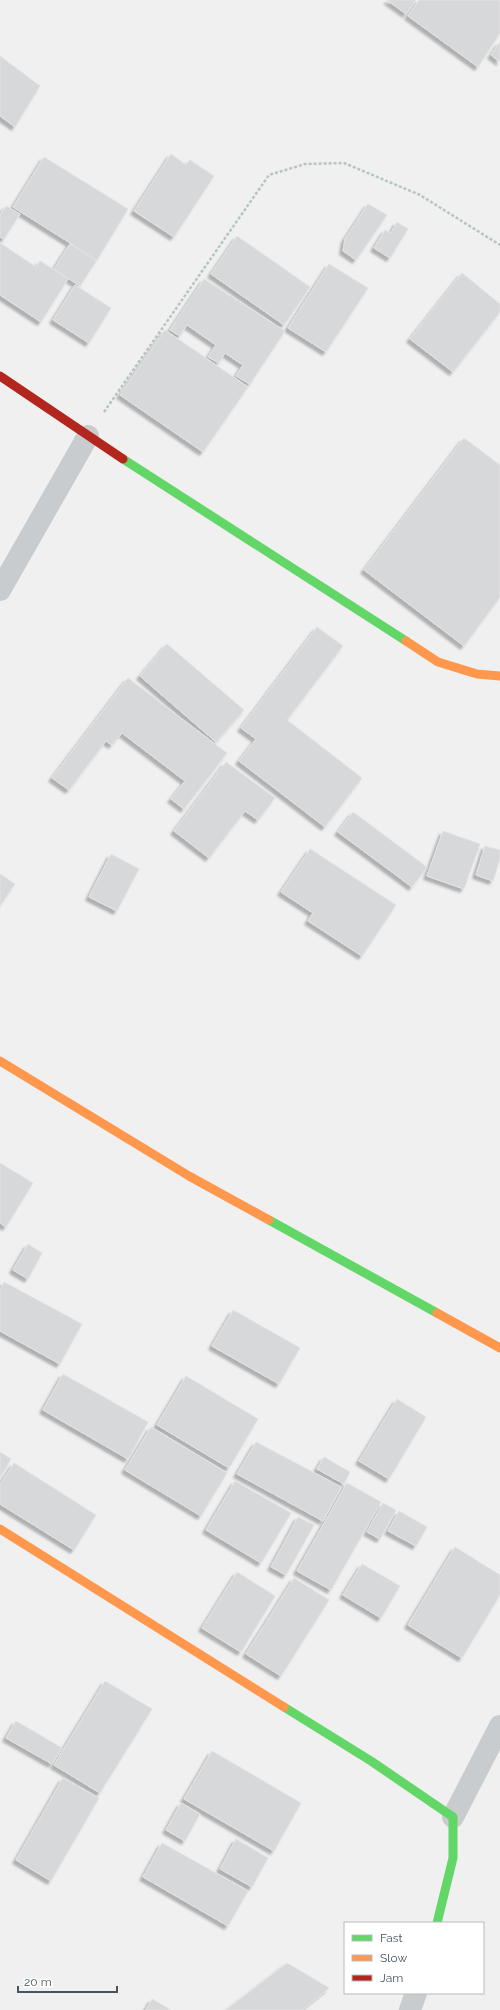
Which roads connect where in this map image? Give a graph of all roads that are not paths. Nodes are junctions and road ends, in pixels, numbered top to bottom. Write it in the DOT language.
graph roads {
  1 [pos="0,376"];
  2 [pos="88,436"];
  3 [pos="0,590"];
  4 [pos="500,676"];
  5 [pos="0,1061"];
  6 [pos="500,1348"];
  7 [pos="0,1529"];
  8 [pos="500,1726"];
  9 [pos="452,1817"];
  10 [pos="437,1922"];
  11 [pos="416,1994"];
  12 [pos="410,2010"];
  1 -- 2 [label="street"];
  2 -- 3 [label="street"];
  2 -- 4 [label="street"];
  5 -- 6 [label="street"];
  7 -- 9 [label="street"];
  8 -- 9 [label="street"];
  9 -- 10 [label="street"];
  11 -- 12 [label="street"];
}
